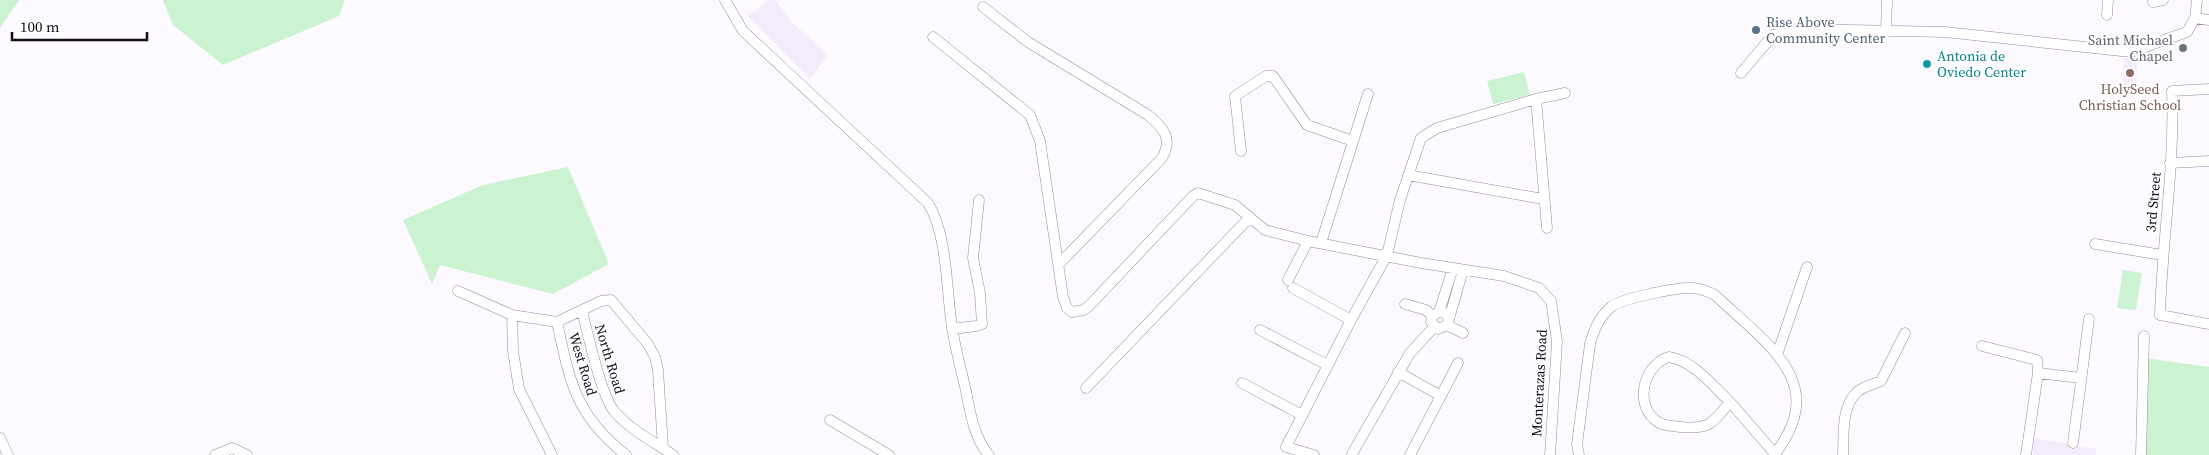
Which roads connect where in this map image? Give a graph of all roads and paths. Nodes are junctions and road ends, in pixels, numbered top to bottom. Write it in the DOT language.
graph roads {
  1 [pos="725,0"];
  2 [pos="1887,0"];
  3 [pos="2108,0"];
  4 [pos="2197,0"];
  5 [pos="983,7"];
  6 [pos="2107,15"];
  7 [pos="2195,18"];
  8 [pos="2209,20"];
  9 [pos="1886,31"];
  10 [pos="933,37"];
  11 [pos="1741,73"];
  12 [pos="2209,89"];
  13 [pos="1566,93"];
  14 [pos="1368,94"];
  15 [pos="1536,99"];
  16 [pos="1353,141"];
  17 [pos="1241,152"];
  18 [pos="2209,161"];
  19 [pos="2170,163"];
  20 [pos="1408,175"];
  21 [pos="1543,199"];
  22 [pos="979,200"];
  23 [pos="1250,217"];
  24 [pos="1546,228"];
  25 [pos="1308,241"];
  26 [pos="1321,243"];
  27 [pos="2095,244"];
  28 [pos="1387,255"];
  29 [pos="2162,255"];
  30 [pos="1059,264"];
  31 [pos="1807,267"];
  32 [pos="1458,269"];
  33 [pos="458,291"];
  34 [pos="1405,304"];
  35 [pos="582,311"];
  36 [pos="512,315"];
  37 [pos="1435,318"];
  38 [pos="2089,319"];
  39 [pos="1351,320"];
  40 [pos="557,322"];
  41 [pos="1448,322"];
  42 [pos="2209,324"];
  43 [pos="952,329"];
  44 [pos="1260,330"];
  45 [pos="1463,333"];
  46 [pos="1905,334"];
  47 [pos="2144,336"];
  48 [pos="1982,346"];
  49 [pos="1777,355"];
  50 [pos="1458,364"];
  51 [pos="1327,365"];
  52 [pos="1398,372"];
  53 [pos="2038,372"];
  54 [pos="2081,378"];
  55 [pos="1242,384"];
  56 [pos="1086,388"];
  57 [pos="1441,396"];
  58 [pos="1730,402"];
  59 [pos="1302,414"];
  60 [pos="830,420"];
  61 [pos="0,438"];
  62 [pos="2073,443"];
  63 [pos="663,448"];
  64 [pos="1352,454"];
  65 [pos="8,455"];
  66 [pos="215,455"];
  67 [pos="247,455"];
  68 [pos="552,455"];
  69 [pos="626,455"];
  70 [pos="673,455"];
  71 [pos="889,455"];
  72 [pos="989,455"];
  73 [pos="1314,455"];
  74 [pos="1410,455"];
  75 [pos="1550,455"];
  76 [pos="1579,455"];
  77 [pos="1775,455"];
  78 [pos="1843,455"];
  79 [pos="2026,455"];
  80 [pos="2141,455"];
  1 -- 43 [label="street"];
  2 -- 9 [label="street"];
  3 -- 6 [label="street"];
  4 -- 7 [label="street"];
  5 -- 30 [label="street"];
  7 -- 8 [label="street"];
  7 -- 9 [label="street"];
  9 -- 11 [label="street"];
  10 -- 30 [label="street"];
  12 -- 19 [label="street, 3rd Street"];
  13 -- 15 [label="street"];
  14 -- 16 [label="street"];
  15 -- 20 [label="street"];
  15 -- 21 [label="street"];
  16 -- 17 [label="street"];
  16 -- 26 [label="street"];
  18 -- 19 [label="street"];
  19 -- 29 [label="street, 3rd Street"];
  20 -- 21 [label="street"];
  20 -- 28 [label="street"];
  21 -- 24 [label="street"];
  22 -- 43 [label="street"];
  23 -- 25 [label="street, Monterazas Road"];
  23 -- 30 [label="street, Monterazas Road"];
  23 -- 56 [label="street"];
  25 -- 26 [label="street, Monterazas Road"];
  25 -- 39 [label="street"];
  26 -- 28 [label="street, Monterazas Road"];
  27 -- 29 [label="street"];
  28 -- 32 [label="street, Monterazas Road"];
  28 -- 39 [label="street"];
  29 -- 42 [label="street, 3rd Street"];
  31 -- 49 [label="street"];
  32 -- 37 [label="street"];
  32 -- 41 [label="street"];
  32 -- 75 [label="street, Monterazas Road"];
  33 -- 36 [label="street"];
  34 -- 37 [label="street"];
  35 -- 40 [label="street"];
  35 -- 63 [label="street, North Road"];
  35 -- 63 [label="street, North Road"];
  36 -- 40 [label="street"];
  36 -- 68 [label="street"];
  37 -- 41 [label="street"];
  37 -- 41 [label="street"];
  37 -- 52 [label="street"];
  38 -- 54 [label="street"];
  39 -- 51 [label="street"];
  40 -- 69 [label="street, West Road"];
  41 -- 45 [label="street"];
  43 -- 72 [label="street"];
  44 -- 51 [label="street"];
  46 -- 78 [label="street"];
  47 -- 80 [label="street"];
  48 -- 53 [label="street"];
  49 -- 76 [label="street"];
  49 -- 77 [label="street"];
  50 -- 57 [label="street"];
  51 -- 59 [label="street"];
  52 -- 57 [label="street"];
  52 -- 64 [label="street"];
  53 -- 54 [label="street"];
  53 -- 79 [label="street"];
  54 -- 62 [label="street"];
  55 -- 59 [label="street"];
  57 -- 74 [label="street"];
  58 -- 58 [label="street"];
  58 -- 77 [label="street"];
  59 -- 73 [label="street"];
  60 -- 71 [label="street"];
  61 -- 65 [label="street"];
  63 -- 70 [label="street, North Road"];
  66 -- 67 [label="street"];
}
